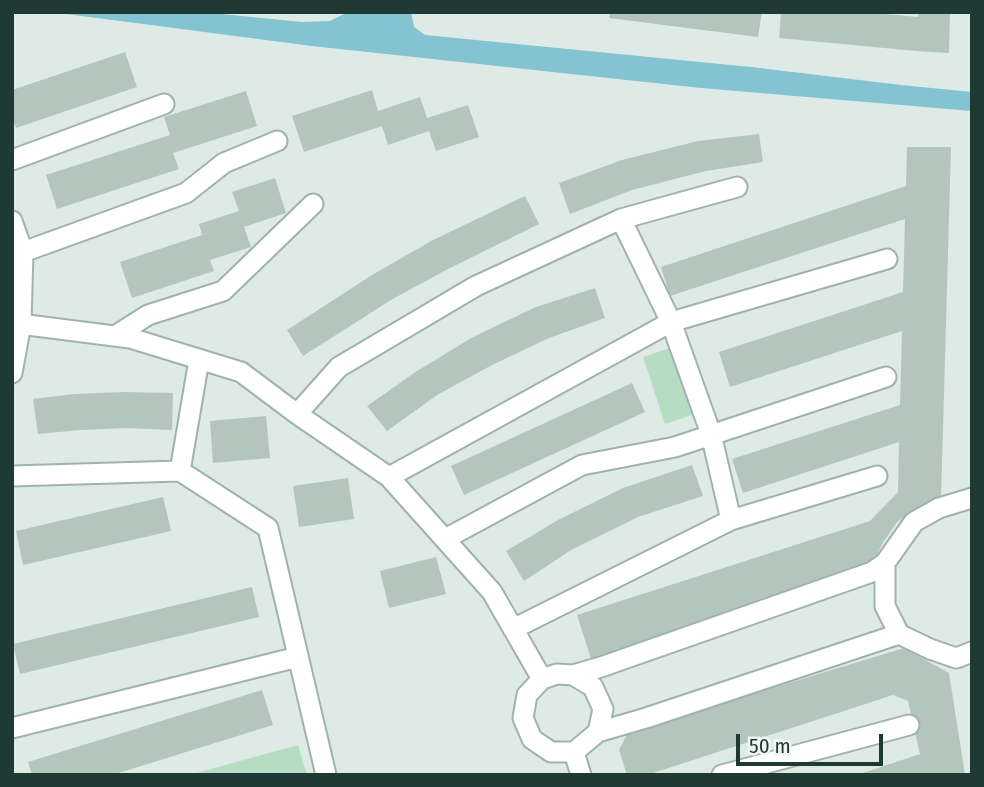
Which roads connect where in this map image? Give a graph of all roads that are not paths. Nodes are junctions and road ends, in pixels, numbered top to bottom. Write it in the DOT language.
graph roads {
  1 [pos="164,104"];
  2 [pos="277,141"];
  3 [pos="12,160"];
  4 [pos="737,187"];
  5 [pos="313,204"];
  6 [pos="621,219"];
  7 [pos="12,221"];
  8 [pos="23,252"];
  9 [pos="887,259"];
  10 [pos="671,322"];
  11 [pos="17,323"];
  12 [pos="115,336"];
  13 [pos="199,359"];
  14 [pos="12,373"];
  15 [pos="886,377"];
  16 [pos="297,414"];
  17 [pos="711,434"];
  18 [pos="180,471"];
  19 [pos="12,476"];
  20 [pos="877,476"];
  21 [pos="389,477"];
  22 [pos="972,498"];
  23 [pos="731,520"];
  24 [pos="445,539"];
  25 [pos="885,563"];
  26 [pos="513,629"];
  27 [pos="899,634"];
  28 [pos="972,652"];
  29 [pos="298,657"];
  30 [pos="573,675"];
  31 [pos="542,679"];
  32 [pos="909,725"];
  33 [pos="12,728"];
  34 [pos="598,732"];
  35 [pos="574,752"];
  36 [pos="733,773"];
  37 [pos="326,775"];
  38 [pos="581,775"];
  1 -- 3 [label="lane"];
  2 -- 8 [label="lane"];
  4 -- 6 [label="lane"];
  5 -- 12 [label="lane"];
  6 -- 10 [label="lane"];
  6 -- 16 [label="lane"];
  7 -- 8 [label="lane"];
  8 -- 11 [label="lane"];
  9 -- 10 [label="lane"];
  10 -- 17 [label="lane"];
  10 -- 21 [label="lane"];
  11 -- 12 [label="lane"];
  11 -- 14 [label="lane"];
  12 -- 13 [label="lane"];
  13 -- 16 [label="lane"];
  13 -- 18 [label="lane"];
  15 -- 17 [label="lane"];
  16 -- 21 [label="lane"];
  17 -- 23 [label="lane"];
  17 -- 24 [label="lane"];
  18 -- 19 [label="lane"];
  18 -- 29 [label="lane"];
  20 -- 23 [label="lane"];
  21 -- 24 [label="lane"];
  22 -- 25 [label="lane"];
  23 -- 26 [label="lane"];
  24 -- 26 [label="lane"];
  25 -- 27 [label="lane"];
  25 -- 30 [label="lane"];
  26 -- 31 [label="lane"];
  27 -- 28 [label="lane"];
  27 -- 34 [label="lane"];
  29 -- 33 [label="lane"];
  29 -- 37 [label="lane"];
  30 -- 31 [label="lane"];
  30 -- 34 [label="lane"];
  31 -- 35 [label="lane"];
  32 -- 36 [label="lane"];
  34 -- 35 [label="lane"];
  35 -- 38 [label="lane"];
}
